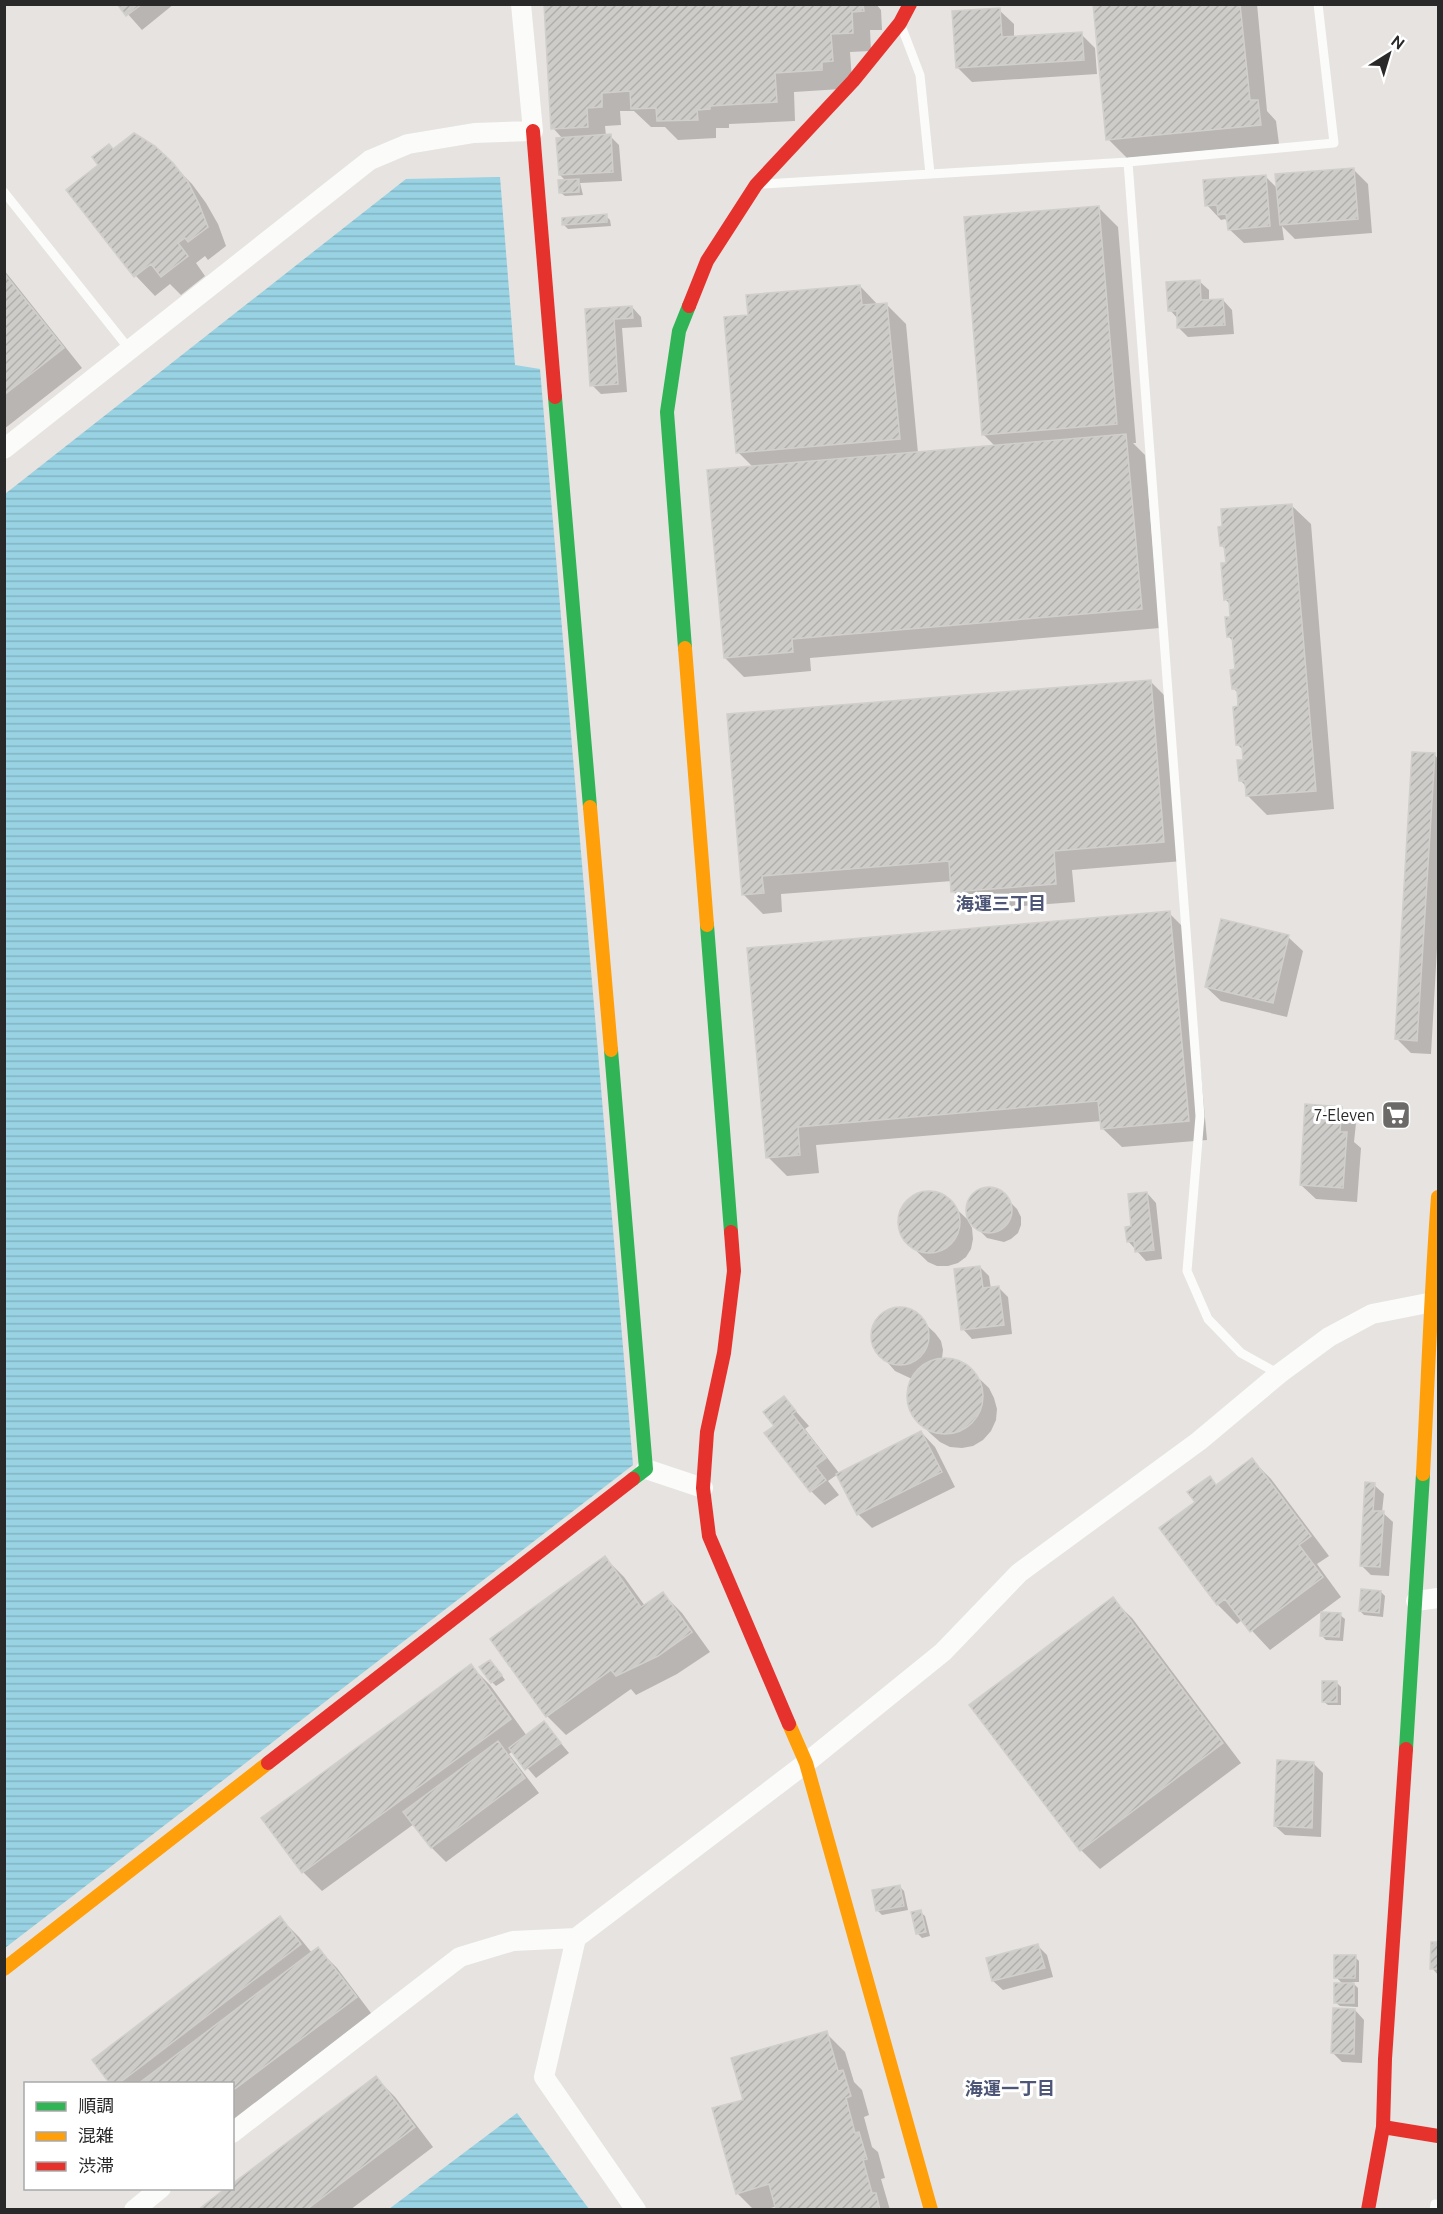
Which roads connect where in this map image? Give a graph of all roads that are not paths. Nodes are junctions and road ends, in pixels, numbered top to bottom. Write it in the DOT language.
graph roads {
  1 [pos="520,4"];
  2 [pos="910,4"];
  3 [pos="1318,4"];
  4 [pos="900,23"];
  5 [pos="533,131"];
  6 [pos="1128,162"];
  7 [pos="930,174"];
  8 [pos="756,185"];
  9 [pos="4,192"];
  10 [pos="130,350"];
  11 [pos="4,449"];
  12 [pos="1438,1197"];
  13 [pos="1434,1302"];
  14 [pos="1280,1374"];
  15 [pos="646,1469"];
  16 [pos="703,1488"];
  17 [pos="1438,1598"];
  18 [pos="1416,1601"];
  19 [pos="806,1763"];
  20 [pos="576,1938"];
  21 [pos="4,1969"];
  22 [pos="1383,2127"];
  23 [pos="234,2131"];
  24 [pos="1438,2136"];
  25 [pos="159,2190"];
  26 [pos="1438,2205"];
  27 [pos="134,2210"];
  28 [pos="636,2210"];
  29 [pos="931,2210"];
  30 [pos="1368,2210"];
  31 [pos="1434,2210"];
  1 -- 5 [label="street"];
  2 -- 4 [label="street"];
  3 -- 6 [label="lane"];
  4 -- 7 [label="lane"];
  4 -- 8 [label="street"];
  5 -- 10 [label="street"];
  5 -- 15 [label="street"];
  6 -- 7 [label="lane"];
  6 -- 14 [label="lane"];
  7 -- 8 [label="lane"];
  8 -- 16 [label="street"];
  9 -- 10 [label="lane"];
  10 -- 11 [label="street"];
  12 -- 13 [label="street"];
  13 -- 14 [label="street"];
  13 -- 18 [label="street"];
  14 -- 19 [label="street"];
  15 -- 16 [label="street"];
  15 -- 21 [label="street"];
  16 -- 19 [label="street"];
  17 -- 18 [label="street"];
  18 -- 22 [label="street"];
  19 -- 20 [label="street"];
  19 -- 29 [label="street"];
  20 -- 23 [label="street"];
  20 -- 28 [label="street"];
  22 -- 24 [label="street"];
  22 -- 30 [label="street"];
  25 -- 27 [label="street"];
  26 -- 31 [label="lane"];
}
